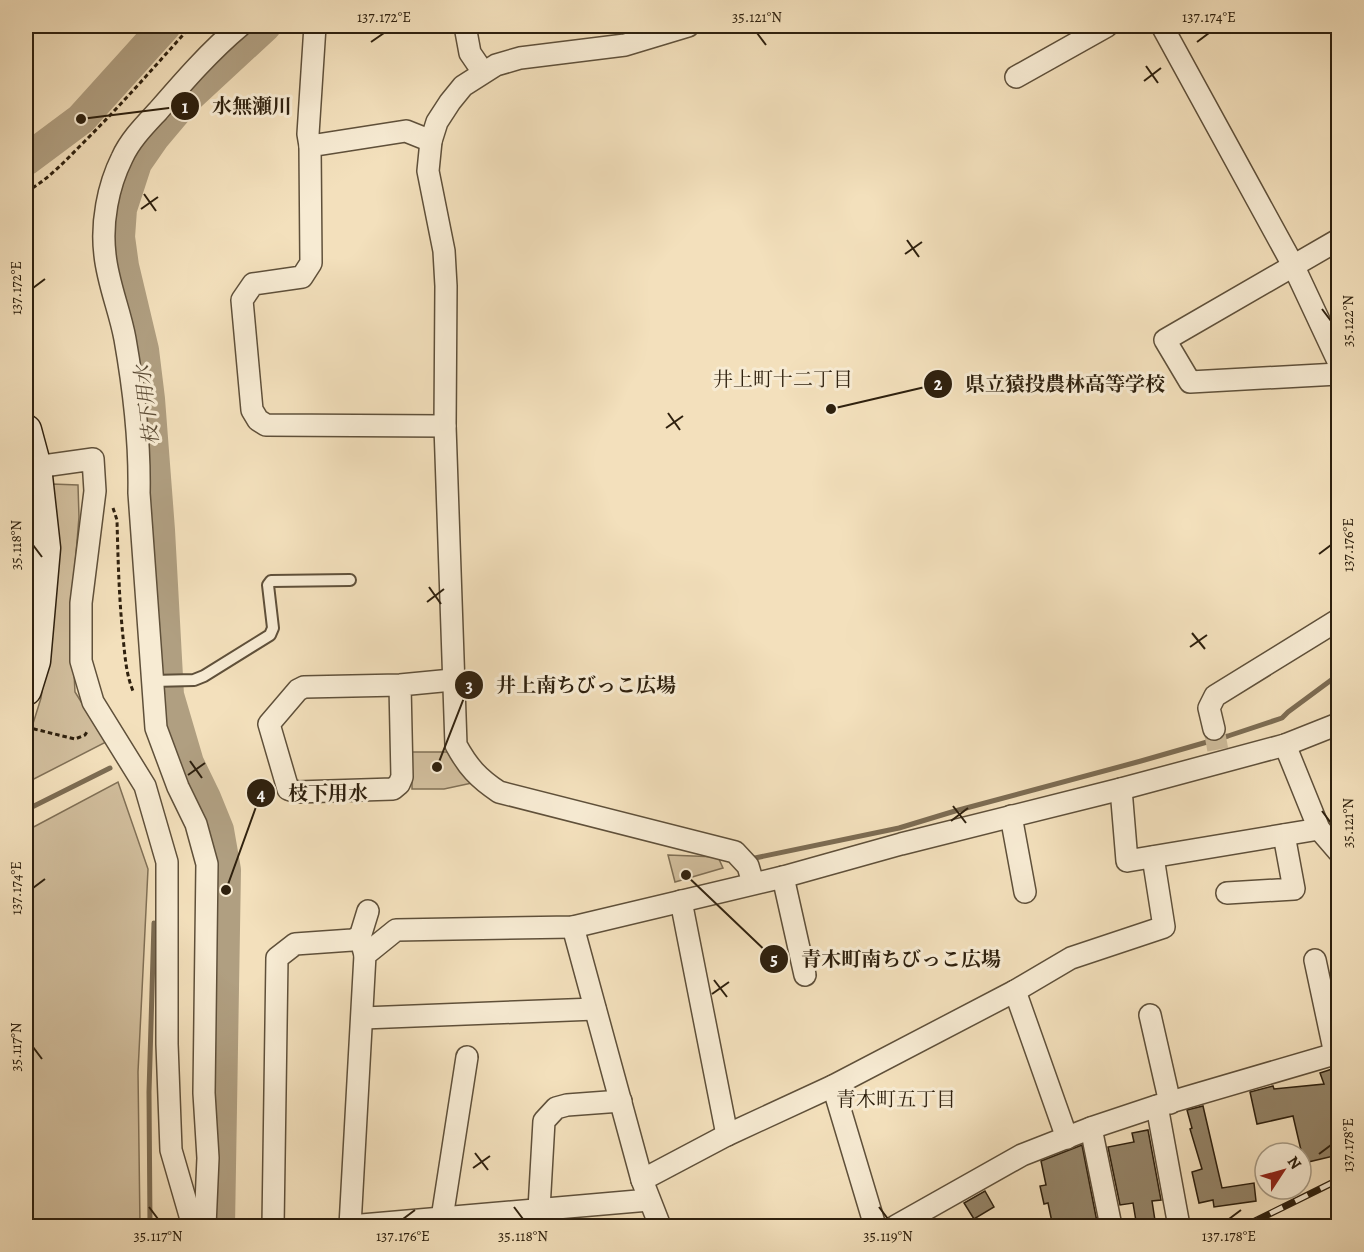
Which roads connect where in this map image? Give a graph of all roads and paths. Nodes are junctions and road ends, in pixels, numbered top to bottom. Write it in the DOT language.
graph roads {
  1 [pos="191,26"];
  2 [pos="240,26"];
  3 [pos="315,26"];
  4 [pos="465,26"];
  5 [pos="688,26"];
  6 [pos="1107,26"];
  7 [pos="1162,26"];
  8 [pos="483,72"];
  9 [pos="1016,77"];
  10 [pos="431,141"];
  11 [pos="310,146"];
  12 [pos="26,192"];
  13 [pos="1338,240"];
  14 [pos="1294,267"];
  15 [pos="1338,361"];
  16 [pos="1338,374"];
  17 [pos="445,426"];
  18 [pos="26,430"];
  19 [pos="36,467"];
  20 [pos="112,504"];
  21 [pos="350,580"];
  22 [pos="1338,620"];
  23 [pos="452,680"];
  24 [pos="153,681"];
  25 [pos="400,685"];
  26 [pos="26,690"];
  27 [pos="136,697"];
  28 [pos="99,712"];
  29 [pos="1338,724"];
  30 [pos="26,727"];
  31 [pos="1214,729"];
  32 [pos="1285,745"];
  33 [pos="1121,789"];
  34 [pos="1011,816"];
  35 [pos="1319,829"];
  36 [pos="1284,835"];
  37 [pos="1338,850"];
  38 [pos="1153,857"];
  39 [pos="783,877"];
  40 [pos="753,883"];
  41 [pos="1025,892"];
  42 [pos="1227,893"];
  43 [pos="681,901"];
  44 [pos="368,910"];
  45 [pos="573,927"];
  46 [pos="363,946"];
  47 [pos="1315,960"];
  48 [pos="805,975"];
  49 [pos="1015,991"];
  50 [pos="596,1009"];
  51 [pos="1150,1015"];
  52 [pos="363,1018"];
  53 [pos="1337,1054"];
  54 [pos="467,1057"];
  55 [pos="833,1086"];
  56 [pos="621,1101"];
  57 [pos="1164,1105"];
  58 [pos="1091,1128"];
  59 [pos="727,1135"];
  60 [pos="1067,1138"];
  61 [pos="646,1190"];
  62 [pos="539,1209"];
  63 [pos="506,1220"];
  64 [pos="444,1222"];
  65 [pos="350,1226"];
  66 [pos="194,1227"];
  67 [pos="205,1227"];
  68 [pos="273,1227"];
  69 [pos="660,1227"];
  70 [pos="875,1227"];
  71 [pos="896,1227"];
  72 [pos="1111,1227"];
  73 [pos="1179,1227"];
  1 -- 12 [label="path"];
  2 -- 24 [label="street"];
  3 -- 11 [label="street"];
  4 -- 8 [label="street"];
  5 -- 8 [label="street"];
  6 -- 9 [label="street"];
  7 -- 14 [label="street"];
  8 -- 10 [label="street"];
  10 -- 11 [label="street"];
  10 -- 17 [label="street"];
  11 -- 17 [label="street"];
  13 -- 14 [label="street"];
  14 -- 15 [label="street"];
  14 -- 16 [label="street"];
  17 -- 23 [label="street"];
  18 -- 19 [label="street"];
  19 -- 26 [label="street"];
  19 -- 28 [label="street"];
  20 -- 27 [label="path"];
  21 -- 24 [label="lane"];
  22 -- 31 [label="street"];
  23 -- 25 [label="street"];
  23 -- 40 [label="street"];
  24 -- 67 [label="street"];
  25 -- 25 [label="street"];
  28 -- 30 [label="path"];
  28 -- 66 [label="street"];
  29 -- 32 [label="street"];
  32 -- 33 [label="street"];
  32 -- 35 [label="street"];
  33 -- 34 [label="street"];
  33 -- 38 [label="street"];
  34 -- 39 [label="street"];
  34 -- 41 [label="street"];
  35 -- 36 [label="street"];
  35 -- 37 [label="street"];
  36 -- 38 [label="street"];
  36 -- 42 [label="street"];
  38 -- 49 [label="street"];
  39 -- 40 [label="street"];
  39 -- 48 [label="street"];
  40 -- 43 [label="street"];
  43 -- 45 [label="street"];
  43 -- 59 [label="street"];
  44 -- 46 [label="street"];
  45 -- 46 [label="street"];
  45 -- 50 [label="street"];
  46 -- 52 [label="street"];
  46 -- 68 [label="street"];
  47 -- 53 [label="street"];
  49 -- 55 [label="street"];
  49 -- 60 [label="street"];
  50 -- 52 [label="street"];
  50 -- 56 [label="street"];
  51 -- 57 [label="street"];
  52 -- 65 [label="street"];
  53 -- 57 [label="street"];
  54 -- 64 [label="street"];
  55 -- 59 [label="street"];
  55 -- 70 [label="street"];
  56 -- 61 [label="street"];
  56 -- 62 [label="street"];
  57 -- 58 [label="street"];
  57 -- 73 [label="street"];
  58 -- 60 [label="street"];
  58 -- 72 [label="street"];
  59 -- 61 [label="street"];
  60 -- 71 [label="street"];
  61 -- 62 [label="street"];
  61 -- 69 [label="street"];
  62 -- 63 [label="street"];
  63 -- 64 [label="street"];
  64 -- 65 [label="street"];
}
